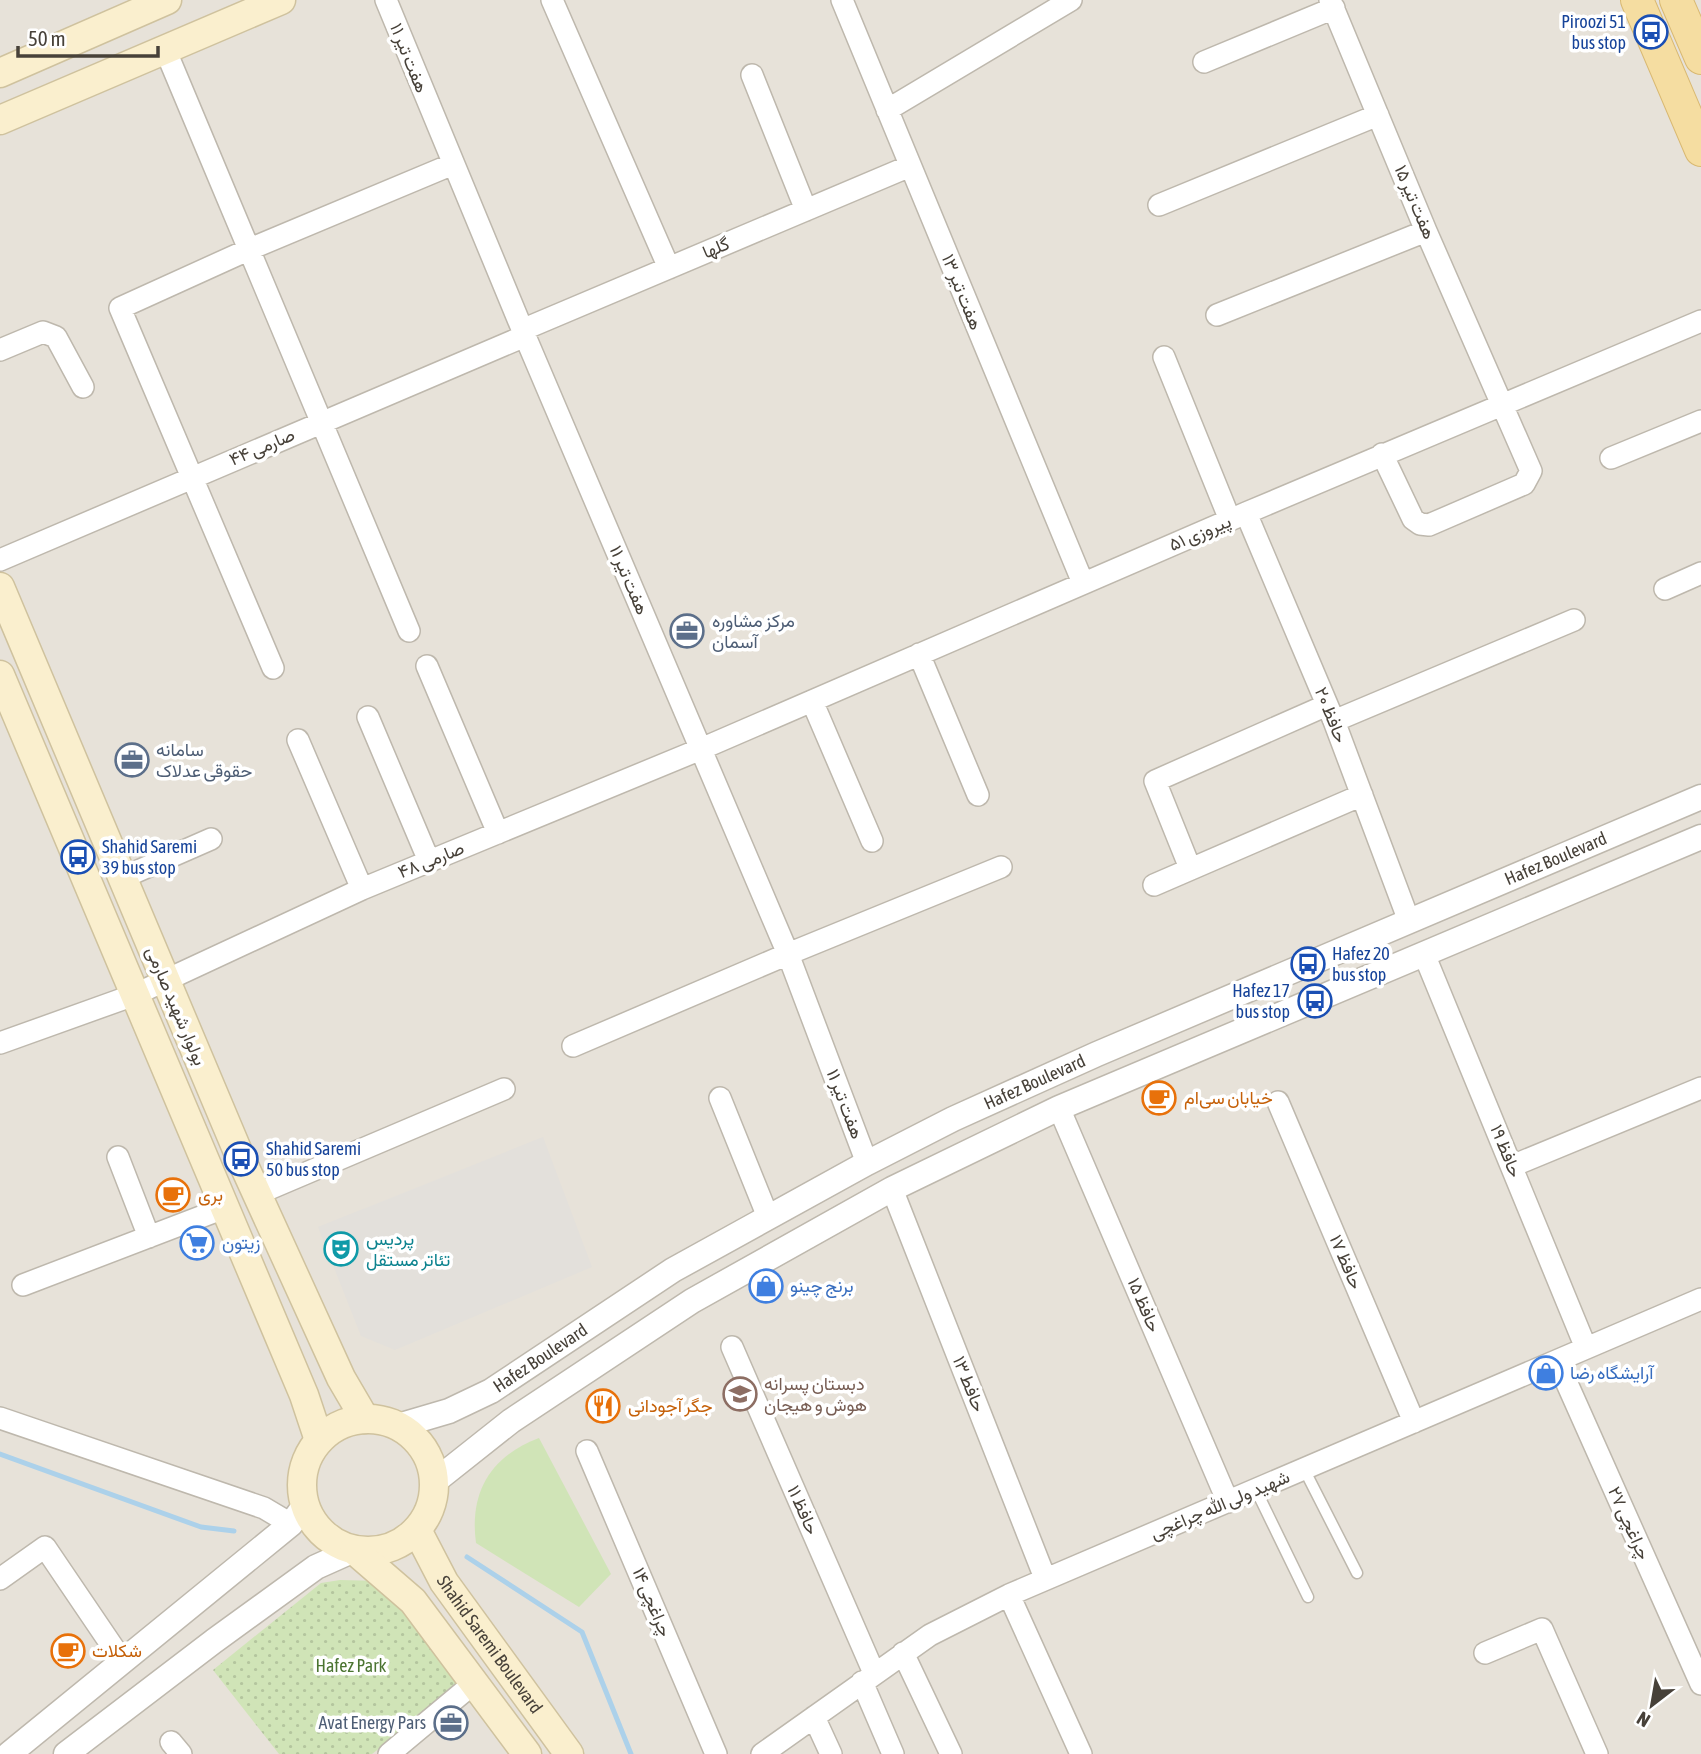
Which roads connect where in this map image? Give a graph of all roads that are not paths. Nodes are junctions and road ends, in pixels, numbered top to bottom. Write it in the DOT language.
graph roads {
  1 [pos="167,0"];
  2 [pos="281,0"];
  3 [pos="386,0"];
  4 [pos="552,0"];
  5 [pos="842,0"];
  6 [pos="1072,0"];
  7 [pos="1637,0"];
  8 [pos="1682,2"];
  9 [pos="1332,4"];
  10 [pos="165,49"];
  11 [pos="44,53"];
  12 [pos="1701,58"];
  13 [pos="1204,62"];
  14 [pos="0,73"];
  15 [pos="752,75"];
  16 [pos="62,92"];
  17 [pos="887,110"];
  18 [pos="1378,115"];
  19 [pos="0,120"];
  20 [pos="1701,150"];
  21 [pos="453,164"];
  22 [pos="910,166"];
  23 [pos="1159,205"];
  24 [pos="806,210"];
  25 [pos="1426,231"];
  26 [pos="250,249"];
  27 [pos="669,268"];
  28 [pos="1217,315"];
  29 [pos="1701,321"];
  30 [pos="524,333"];
  31 [pos="0,350"];
  32 [pos="1164,357"];
  33 [pos="83,387"];
  34 [pos="1503,404"];
  35 [pos="1701,421"];
  36 [pos="320,422"];
  37 [pos="1382,454"];
  38 [pos="1611,458"];
  39 [pos="192,476"];
  40 [pos="1238,516"];
  41 [pos="0,560"];
  42 [pos="1701,573"];
  43 [pos="1083,583"];
  44 [pos="0,587"];
  45 [pos="1665,589"];
  46 [pos="1574,620"];
  47 [pos="409,631"];
  48 [pos="919,654"];
  49 [pos="427,666"];
  50 [pos="273,668"];
  51 [pos="0,675"];
  52 [pos="812,701"];
  53 [pos="1330,713"];
  54 [pos="368,717"];
  55 [pos="299,740"];
  56 [pos="701,749"];
  57 [pos="978,795"];
  58 [pos="1362,795"];
  59 [pos="1701,797"];
  60 [pos="498,833"];
  61 [pos="1701,837"];
  62 [pos="211,839"];
  63 [pos="872,841"];
  64 [pos="429,861"];
  65 [pos="1001,867"];
  66 [pos="1190,868"];
  67 [pos="122,878"];
  68 [pos="1154,885"];
  69 [pos="362,889"];
  70 [pos="1409,921"];
  71 [pos="788,954"];
  72 [pos="1424,954"];
  73 [pos="166,981"];
  74 [pos="134,995"];
  75 [pos="0,1043"];
  76 [pos="573,1046"];
  77 [pos="1701,1088"];
  78 [pos="504,1089"];
  79 [pos="720,1098"];
  80 [pos="1278,1102"];
  81 [pos="1059,1108"];
  82 [pos="118,1157"];
  83 [pos="867,1163"];
  84 [pos="1512,1166"];
  85 [pos="892,1189"];
  86 [pos="257,1195"];
  87 [pos="224,1208"];
  88 [pos="768,1217"];
  89 [pos="149,1237"];
  90 [pos="23,1285"];
  91 [pos="1701,1299"];
  92 [pos="732,1347"];
  93 [pos="1586,1348"];
  94 [pos="1557,1361"];
  95 [pos="0,1418"];
  96 [pos="365,1419"];
  97 [pos="1414,1422"];
  98 [pos="398,1426"];
  99 [pos="318,1440"];
  100 [pos="587,1451"];
  101 [pos="1304,1469"];
  102 [pos="434,1482"];
  103 [pos="1256,1490"];
  104 [pos="1228,1502"];
  105 [pos="298,1515"];
  106 [pos="417,1530"];
  107 [pos="354,1550"];
  108 [pos="1357,1573"];
  109 [pos="1045,1578"];
  110 [pos="0,1579"];
  111 [pos="1009,1595"];
  112 [pos="1308,1597"];
  113 [pos="903,1653"];
  114 [pos="1485,1653"];
  115 [pos="123,1662"];
  116 [pos="868,1677"];
  117 [pos="474,1683"];
  118 [pos="1701,1684"];
  119 [pos="814,1717"];
  120 [pos="765,1753"];
  121 [pos="9,1754"];
  122 [pos="66,1754"];
  123 [pos="389,1754"];
  124 [pos="527,1754"];
  125 [pos="569,1754"];
  126 [pos="716,1754"];
  127 [pos="831,1754"];
  128 [pos="893,1754"];
  129 [pos="951,1754"];
  130 [pos="1081,1754"];
  131 [pos="1597,1754"];
  1 -- 11 [label="main road"];
  2 -- 10 [label="main road"];
  3 -- 21 [label="street, هفت تیر ۱۱"];
  4 -- 27 [label="street"];
  5 -- 17 [label="street, هفت تیر ۱۳"];
  6 -- 17 [label="street"];
  7 -- 20 [label="main road"];
  8 -- 12 [label="main road"];
  9 -- 13 [label="street"];
  9 -- 18 [label="street, هفت تیر ۱۵"];
  10 -- 16 [label="main road"];
  10 -- 26 [label="street"];
  11 -- 14 [label="main road"];
  11 -- 16 [label="main road"];
  15 -- 24 [label="street"];
  16 -- 19 [label="main road"];
  17 -- 22 [label="street, هفت تیر ۱۳"];
  18 -- 23 [label="street"];
  18 -- 25 [label="street, هفت تیر ۱۵"];
  21 -- 26 [label="street"];
  21 -- 30 [label="street, هفت تیر ۱۱"];
  22 -- 24 [label="street, گلها"];
  22 -- 43 [label="street, هفت تیر ۱۳"];
  24 -- 27 [label="street, گلها"];
  25 -- 28 [label="street"];
  25 -- 34 [label="street, هفت تیر ۱۵"];
  26 -- 36 [label="street"];
  26 -- 39 [label="street"];
  27 -- 30 [label="street, گلها"];
  29 -- 34 [label="street, پیروزی ۵۱"];
  30 -- 36 [label="street, صارمی ۴۴"];
  30 -- 56 [label="street, هفت تیر ۱۱"];
  31 -- 33 [label="street"];
  32 -- 40 [label="street, حافظ ۲۰"];
  34 -- 37 [label="street, پیروزی ۵۱"];
  34 -- 37 [label="street, هفت تیر ۱۵"];
  35 -- 38 [label="street"];
  36 -- 39 [label="street, صارمی ۴۴"];
  36 -- 47 [label="street"];
  37 -- 40 [label="street, پیروزی ۵۱"];
  39 -- 41 [label="street, صارمی ۴۴"];
  39 -- 50 [label="street"];
  40 -- 43 [label="street, پیروزی ۵۱"];
  40 -- 53 [label="street, حافظ ۲۰"];
  42 -- 45 [label="street"];
  43 -- 48 [label="street, پیروزی ۵۱"];
  44 -- 67 [label="main road, بولوار شهید صارمی"];
  46 -- 53 [label="street"];
  48 -- 52 [label="street, پیروزی ۵۱"];
  48 -- 57 [label="street"];
  49 -- 60 [label="street"];
  51 -- 74 [label="main road, بولوار شهید صارمی"];
  52 -- 56 [label="street, پیروزی ۵۱"];
  52 -- 63 [label="street"];
  53 -- 58 [label="street, حافظ ۲۰"];
  53 -- 66 [label="street"];
  54 -- 64 [label="street"];
  55 -- 69 [label="street"];
  56 -- 60 [label="street, صارمی ۴۸"];
  56 -- 71 [label="street, هفت تیر ۱۱"];
  58 -- 66 [label="street"];
  58 -- 70 [label="street, حافظ ۲۰"];
  59 -- 70 [label="street, Hafez Boulevard"];
  60 -- 64 [label="street, صارمی ۴۸"];
  61 -- 72 [label="street, Hafez Boulevard"];
  62 -- 67 [label="street"];
  64 -- 69 [label="street, صارمی ۴۸"];
  65 -- 71 [label="street"];
  66 -- 68 [label="street"];
  67 -- 73 [label="main road, بولوار شهید صارمی"];
  69 -- 73 [label="street, صارمی ۴۸"];
  70 -- 83 [label="street, Hafez Boulevard"];
  71 -- 76 [label="street"];
  71 -- 83 [label="street, هفت تیر ۱۱"];
  72 -- 81 [label="street, Hafez Boulevard"];
  72 -- 84 [label="street, حافظ ۱۹"];
  73 -- 74 [label="street, صارمی ۴۸"];
  73 -- 86 [label="main road, بولوار شهید صارمی"];
  74 -- 75 [label="street, صارمی ۴۸"];
  74 -- 87 [label="main road, بولوار شهید صارمی"];
  77 -- 84 [label="street"];
  78 -- 86 [label="street"];
  79 -- 88 [label="street"];
  80 -- 97 [label="street, حافظ ۱۷"];
  81 -- 85 [label="street, Hafez Boulevard"];
  81 -- 104 [label="street, حافظ ۱۵"];
  82 -- 89 [label="street"];
  83 -- 88 [label="street, Hafez Boulevard"];
  84 -- 93 [label="street, حافظ ۱۹"];
  85 -- 102 [label="street, Hafez Boulevard"];
  85 -- 109 [label="street, حافط ۱۳"];
  86 -- 96 [label="main road, بولوار شهید صارمی"];
  87 -- 89 [label="street"];
  87 -- 99 [label="main road, بولوار شهید صارمی"];
  88 -- 98 [label="street, Hafez Boulevard"];
  89 -- 90 [label="street"];
  91 -- 93 [label="street, شهید ولی الله چراغچی"];
  92 -- 116 [label="street, حافظ ۱۱"];
  93 -- 94 [label="street, شهید ولی الله چراغچی"];
  94 -- 97 [label="street, شهید ولی الله چراغچی"];
  94 -- 118 [label="street, چراغچی ۲۷"];
  95 -- 105 [label="street"];
  96 -- 98 [label="main road"];
  96 -- 99 [label="main road"];
  97 -- 101 [label="street, شهید ولی الله چراغچی"];
  98 -- 102 [label="main road"];
  99 -- 105 [label="main road"];
  100 -- 126 [label="street, چراغچی ۱۴"];
  101 -- 103 [label="street, شهید ولی الله چراغچی"];
  101 -- 108 [label="lane"];
  102 -- 106 [label="main road"];
  103 -- 104 [label="street, شهید ولی الله چراغچی"];
  103 -- 112 [label="lane"];
  104 -- 109 [label="street, شهید ولی الله چراغچی"];
  105 -- 107 [label="main road"];
  105 -- 115 [label="street"];
  106 -- 107 [label="main road"];
  106 -- 125 [label="main road, Shahid Saremi Boulevard"];
  107 -- 117 [label="main road, Shahid Saremi Boulevard"];
  107 -- 122 [label="street"];
  109 -- 111 [label="street, شهید ولی الله چراغچی"];
  110 -- 115 [label="street"];
  111 -- 113 [label="street, شهید ولی الله چراغچی"];
  111 -- 130 [label="street"];
  113 -- 116 [label="street, شهید ولی الله چراغچی"];
  113 -- 129 [label="street"];
  114 -- 131 [label="street"];
  115 -- 121 [label="street"];
  116 -- 119 [label="street, شهید ولی الله چراغچی"];
  116 -- 128 [label="street, حافظ ۱۱"];
  117 -- 123 [label="street"];
  117 -- 124 [label="main road, Shahid Saremi Boulevard"];
  119 -- 120 [label="street, شهید ولی الله چراغچی"];
  119 -- 127 [label="street"];
}
